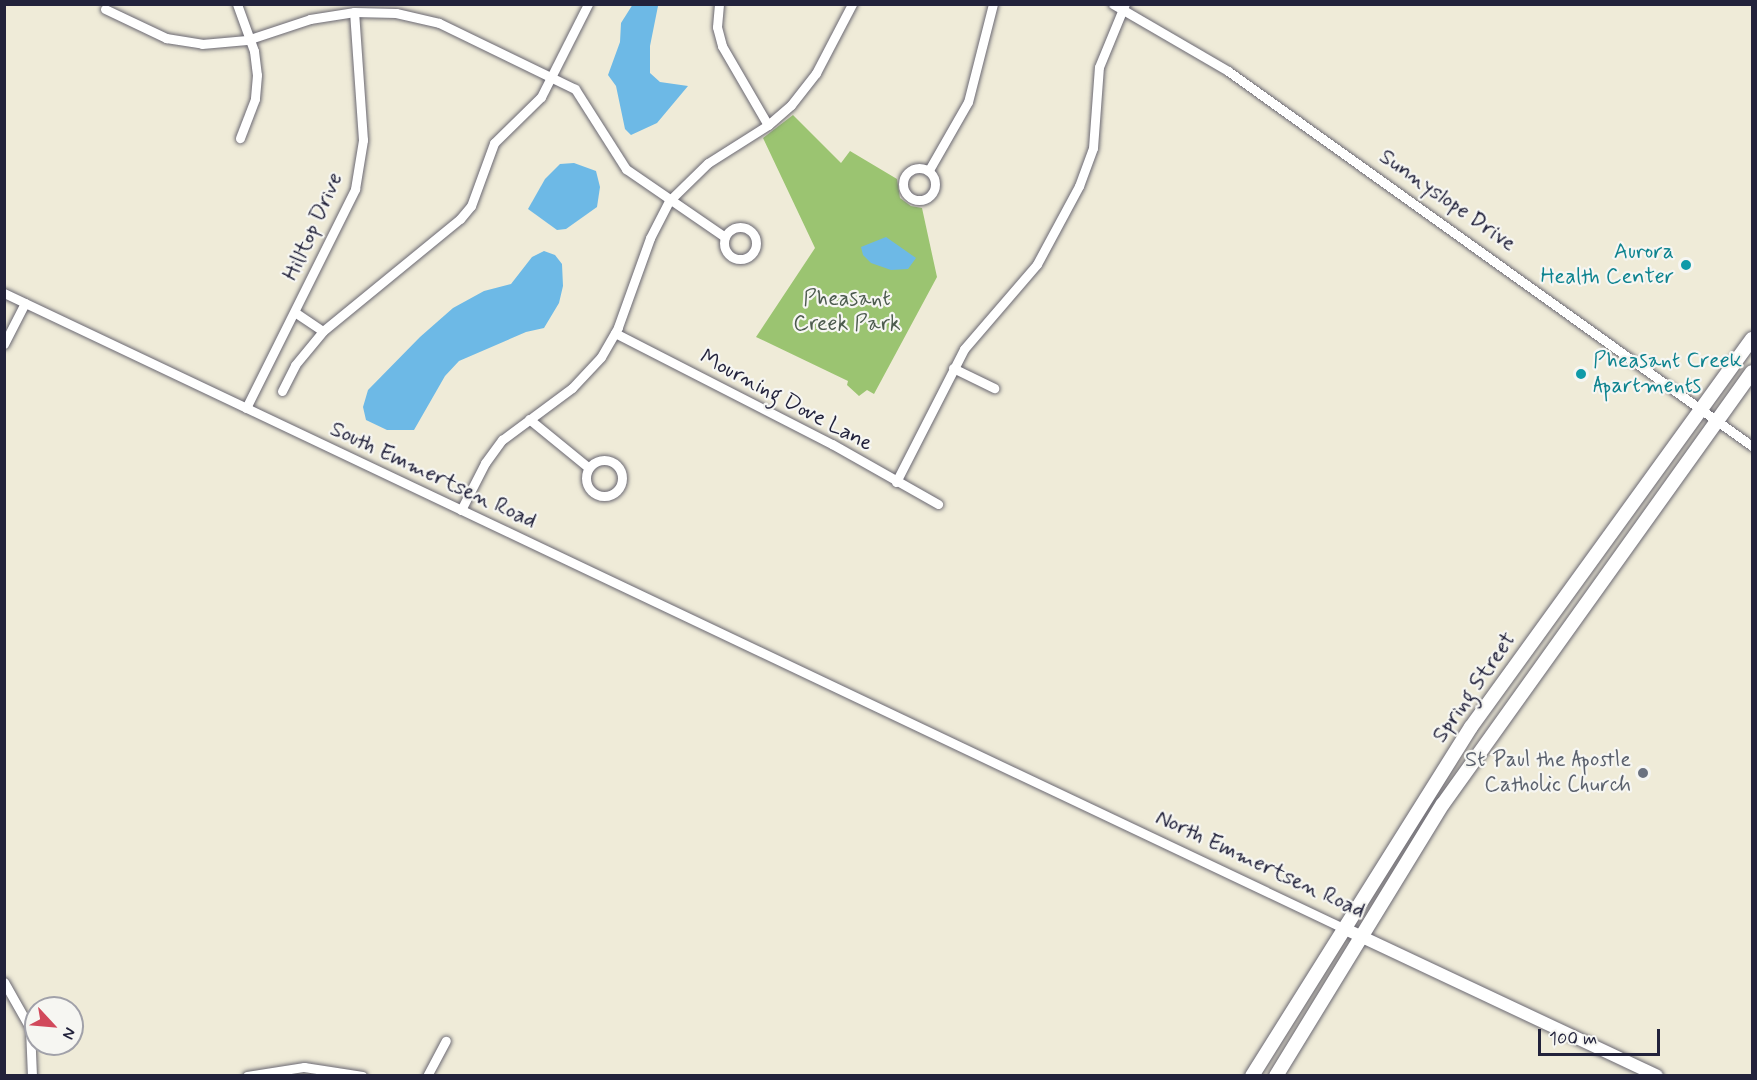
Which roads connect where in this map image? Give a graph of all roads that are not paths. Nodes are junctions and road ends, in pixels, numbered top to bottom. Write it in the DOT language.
graph roads {
  1 [pos="237,4"];
  2 [pos="588,4"];
  3 [pos="719,4"];
  4 [pos="852,4"];
  5 [pos="993,4"];
  6 [pos="1113,4"];
  7 [pos="1124,7"];
  8 [pos="105,9"];
  9 [pos="354,12"];
  10 [pos="250,40"];
  11 [pos="551,76"];
  12 [pos="768,125"];
  13 [pos="240,138"];
  14 [pos="928,170"];
  15 [pos="669,201"];
  16 [pos="724,237"];
  17 [pos="4,293"];
  18 [pos="25,303"];
  19 [pos="296,313"];
  20 [pos="323,331"];
  21 [pos="615,333"];
  22 [pos="1752,339"];
  23 [pos="4,344"];
  24 [pos="953,368"];
  25 [pos="1752,372"];
  26 [pos="994,388"];
  27 [pos="282,391"];
  28 [pos="1701,407"];
  29 [pos="246,408"];
  30 [pos="529,419"];
  31 [pos="1719,420"];
  32 [pos="1752,446"];
  33 [pos="589,468"];
  34 [pos="896,482"];
  35 [pos="938,504"];
  36 [pos="461,510"];
  37 [pos="1627,510"];
  38 [pos="1643,523"];
  39 [pos="1527,651"];
  40 [pos="1542,663"];
  41 [pos="845,693"];
  42 [pos="1398,843"];
  43 [pos="1413,851"];
  44 [pos="1343,928"];
  45 [pos="1361,936"];
  46 [pos="4,982"];
  47 [pos="1287,1018"];
  48 [pos="1305,1028"];
  49 [pos="446,1041"];
  50 [pos="32,1076"];
  51 [pos="247,1076"];
  52 [pos="362,1076"];
  53 [pos="428,1076"];
  54 [pos="1252,1076"];
  55 [pos="1275,1076"];
  56 [pos="1657,1076"];
  1 -- 10 [label="street"];
  2 -- 11 [label="street"];
  3 -- 12 [label="street"];
  4 -- 12 [label="street"];
  5 -- 14 [label="street"];
  6 -- 7 [label="street, Sunnyslope Drive"];
  7 -- 24 [label="street"];
  7 -- 28 [label="street, Sunnyslope Drive"];
  8 -- 10 [label="street"];
  9 -- 10 [label="street"];
  9 -- 11 [label="street"];
  9 -- 19 [label="street, Hilltop Drive"];
  10 -- 13 [label="street"];
  11 -- 15 [label="street"];
  11 -- 20 [label="street"];
  12 -- 15 [label="street"];
  15 -- 16 [label="street"];
  15 -- 21 [label="street"];
  17 -- 18 [label="street, South Emmertsen Road"];
  18 -- 23 [label="street"];
  18 -- 29 [label="street, South Emmertsen Road"];
  19 -- 20 [label="street"];
  19 -- 29 [label="street, Hilltop Drive"];
  20 -- 27 [label="street"];
  21 -- 30 [label="street"];
  21 -- 34 [label="street, Mourning Dove Lane"];
  22 -- 28 [label="main road, Spring Street"];
  24 -- 26 [label="street"];
  24 -- 34 [label="street"];
  25 -- 31 [label="main road, Spring Street"];
  28 -- 31 [label="street, Sunnyslope Drive"];
  28 -- 37 [label="main road, Spring Street"];
  29 -- 36 [label="street, South Emmertsen Road"];
  30 -- 33 [label="street"];
  30 -- 36 [label="street"];
  31 -- 32 [label="street, Sunnyslope Drive"];
  31 -- 38 [label="main road, Spring Street"];
  33 -- 33 [label="street"];
  34 -- 35 [label="street, Mourning Dove Lane"];
  36 -- 41 [label="street, South Emmertsen Road"];
  37 -- 38 [label="main road"];
  37 -- 39 [label="main road, Spring Street"];
  38 -- 40 [label="main road, Spring Street"];
  39 -- 40 [label="main road"];
  39 -- 42 [label="main road, Spring Street"];
  40 -- 43 [label="main road, Spring Street"];
  41 -- 44 [label="street, North Emmertsen Road"];
  42 -- 43 [label="main road"];
  42 -- 44 [label="main road, Spring Street"];
  42 -- 45 [label="main road"];
  43 -- 45 [label="main road, Spring Street"];
  44 -- 45 [label="street, North Emmertsen Road"];
  44 -- 47 [label="main road, Spring Street"];
  44 -- 48 [label="main road"];
  45 -- 48 [label="main road, Spring Street"];
  45 -- 56 [label="street, North Emmertsen Road"];
  46 -- 50 [label="street"];
  47 -- 48 [label="main road"];
  47 -- 54 [label="main road, Spring Street"];
  48 -- 55 [label="main road, Spring Street"];
  49 -- 53 [label="street"];
  51 -- 52 [label="street"];
}
